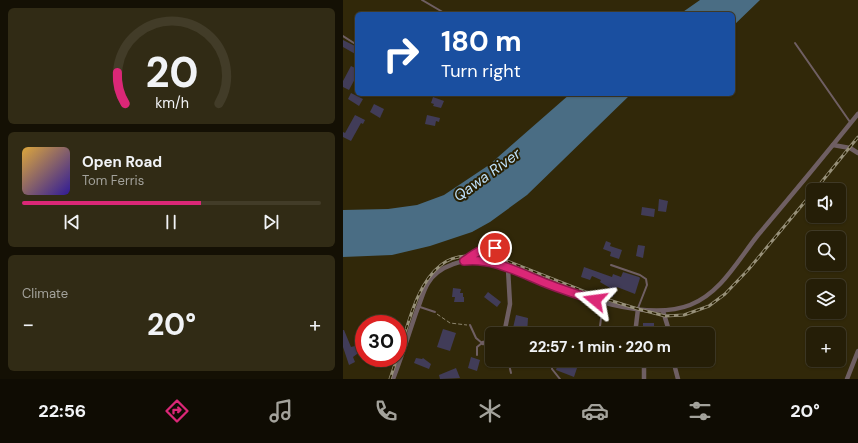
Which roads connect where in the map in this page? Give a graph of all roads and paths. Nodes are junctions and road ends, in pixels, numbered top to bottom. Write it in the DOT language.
graph roads {
  1 [pos="422,0"];
  2 [pos="443,12"];
  3 [pos="343,36"];
  4 [pos="795,43"];
  5 [pos="355,44"];
  6 [pos="858,114"];
  7 [pos="851,123"];
  8 [pos="833,146"];
  9 [pos="858,153"];
  10 [pos="506,252"];
  11 [pos="464,261"];
  12 [pos="611,265"];
  13 [pos="508,269"];
  14 [pos="603,302"];
  15 [pos="419,306"];
  16 [pos="638,309"];
  17 [pos="663,311"];
  18 [pos="435,312"];
  19 [pos="470,326"];
  20 [pos="505,327"];
  21 [pos="600,327"];
  22 [pos="636,327"];
  23 [pos="668,327"];
  24 [pos="483,343"];
  25 [pos="858,351"];
  26 [pos="477,355"];
  27 [pos="510,367"];
  28 [pos="552,367"];
  29 [pos="644,367"];
  30 [pos="675,367"];
  31 [pos="511,373"];
  32 [pos="393,379"];
  33 [pos="560,379"];
  34 [pos="644,379"];
  35 [pos="678,379"];
  36 [pos="847,379"];
  1 -- 2 [label="lane"];
  3 -- 5 [label="lane"];
  4 -- 7 [label="lane"];
  6 -- 7 [label="street"];
  7 -- 8 [label="street"];
  8 -- 9 [label="street"];
  8 -- 17 [label="street"];
  10 -- 11 [label="lane"];
  11 -- 13 [label="street"];
  11 -- 15 [label="street"];
  12 -- 16 [label="lane"];
  13 -- 14 [label="street"];
  13 -- 20 [label="street"];
  14 -- 16 [label="street"];
  14 -- 21 [label="lane"];
  15 -- 18 [label="lane"];
  15 -- 32 [label="street"];
  16 -- 17 [label="street"];
  16 -- 22 [label="street"];
  17 -- 23 [label="street"];
  18 -- 19 [label="path"];
  19 -- 24 [label="lane"];
  24 -- 26 [label="lane"];
  25 -- 36 [label="street"];
  27 -- 31 [label="lane"];
  28 -- 33 [label="lane"];
  29 -- 34 [label="street"];
  30 -- 35 [label="street"];
}
